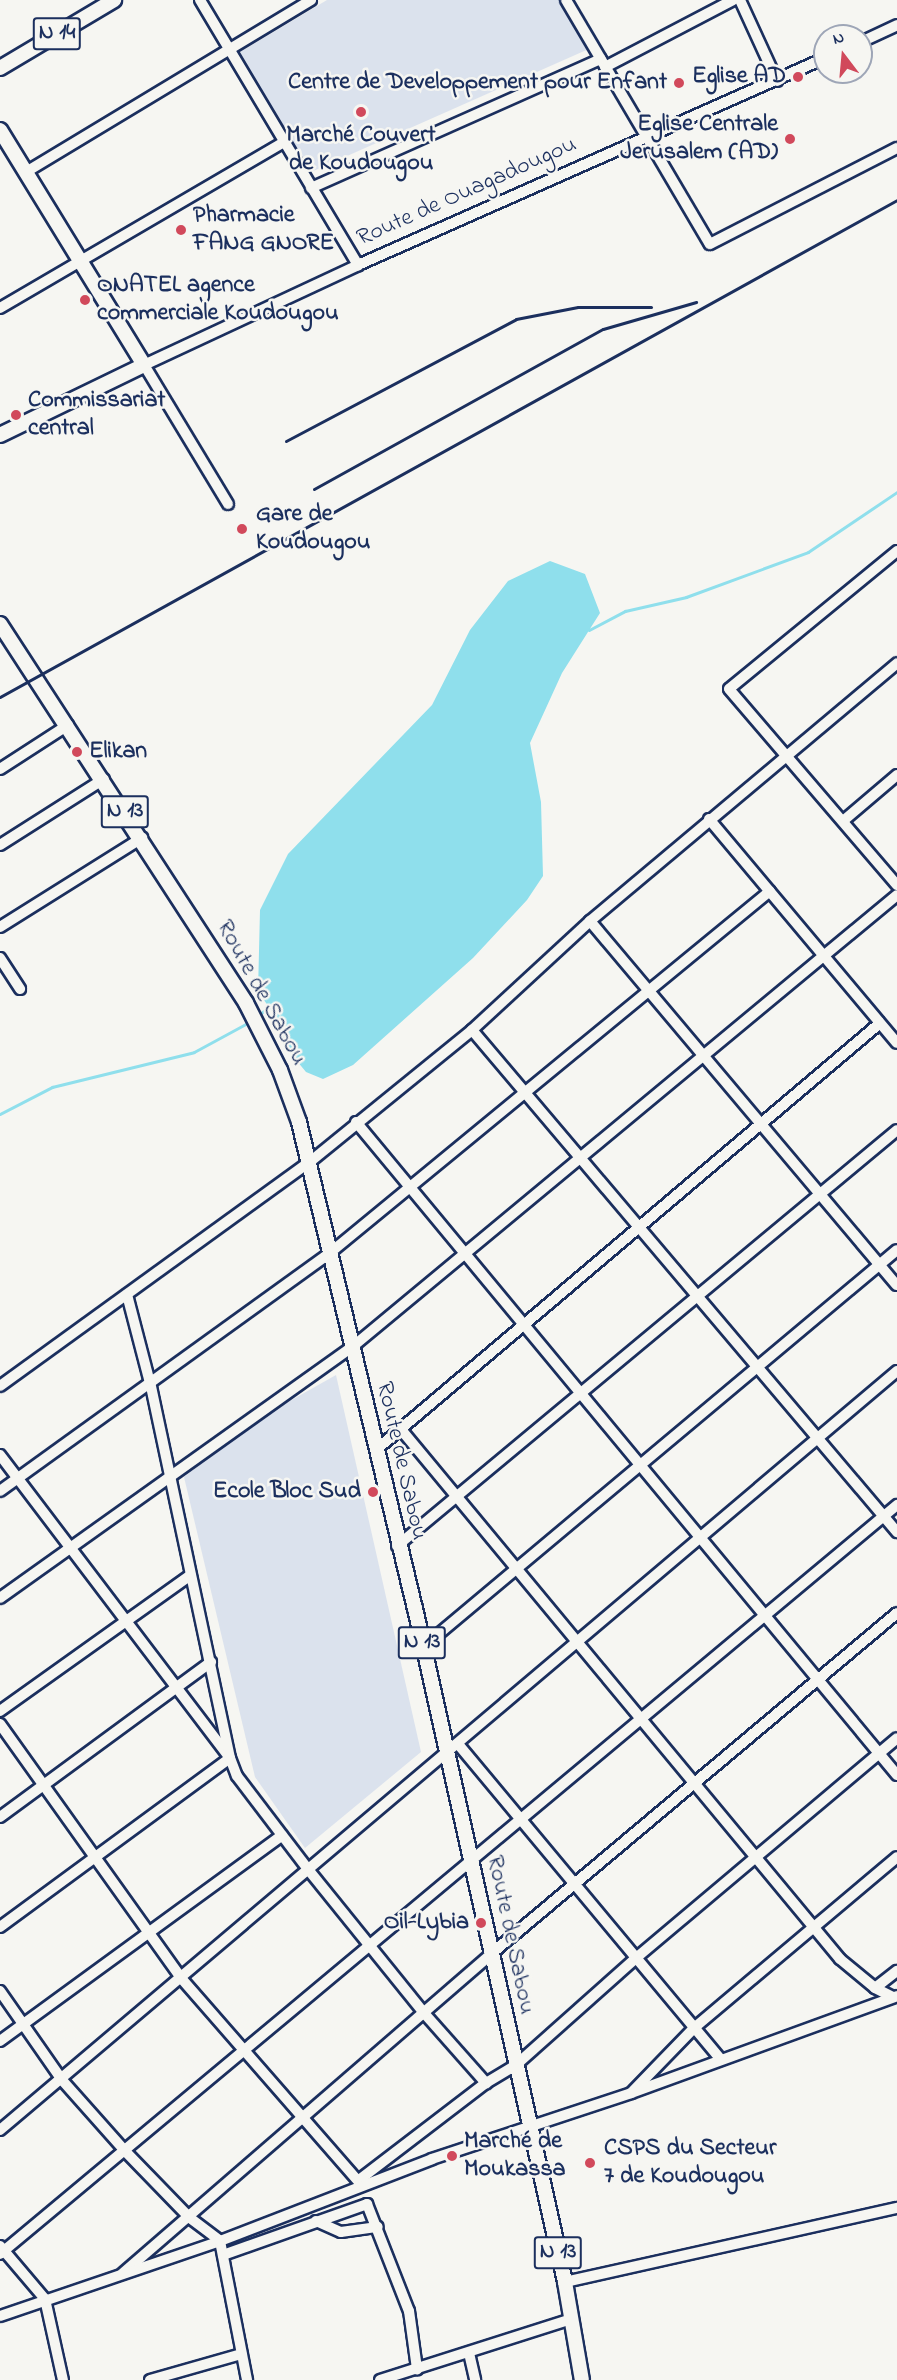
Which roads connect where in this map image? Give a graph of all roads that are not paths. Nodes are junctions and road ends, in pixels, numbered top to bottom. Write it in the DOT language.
graph roads {
  1 [pos="114,0"];
  2 [pos="200,0"];
  3 [pos="311,0"];
  4 [pos="566,0"];
  5 [pos="733,0"];
  6 [pos="740,0"];
  7 [pos="897,25"];
  8 [pos="873,36"];
  9 [pos="228,48"];
  10 [pos="603,63"];
  11 [pos="813,64"];
  12 [pos="0,68"];
  13 [pos="777,81"];
  14 [pos="0,130"];
  15 [pos="644,138"];
  16 [pos="284,142"];
  17 [pos="897,148"];
  18 [pos="26,172"];
  19 [pos="311,189"];
  20 [pos="79,259"];
  21 [pos="358,265"];
  22 [pos="0,308"];
  23 [pos="144,365"];
  24 [pos="0,435"];
  25 [pos="228,504"];
  26 [pos="897,551"];
  27 [pos="0,624"];
  28 [pos="897,663"];
  29 [pos="68,725"];
  30 [pos="786,757"];
  31 [pos="0,769"];
  32 [pos="897,776"];
  33 [pos="104,779"];
  34 [pos="709,819"];
  35 [pos="843,821"];
  36 [pos="142,838"];
  37 [pos="0,845"];
  38 [pos="897,885"];
  39 [pos="770,891"];
  40 [pos="897,895"];
  41 [pos="590,921"];
  42 [pos="0,927"];
  43 [pos="825,957"];
  44 [pos="0,958"];
  45 [pos="20,989"];
  46 [pos="649,990"];
  47 [pos="880,1023"];
  48 [pos="472,1030"];
  49 [pos="897,1043"];
  50 [pos="704,1056"];
  51 [pos="524,1092"];
  52 [pos="356,1122"];
  53 [pos="762,1124"];
  54 [pos="897,1130"];
  55 [pos="581,1159"];
  56 [pos="311,1161"];
  57 [pos="409,1187"];
  58 [pos="821,1195"];
  59 [pos="639,1227"];
  60 [pos="897,1250"];
  61 [pos="331,1252"];
  62 [pos="466,1256"];
  63 [pos="879,1265"];
  64 [pos="897,1285"];
  65 [pos="127,1295"];
  66 [pos="698,1297"];
  67 [pos="522,1323"];
  68 [pos="351,1348"];
  69 [pos="757,1367"];
  70 [pos="897,1371"];
  71 [pos="150,1383"];
  72 [pos="0,1386"];
  73 [pos="581,1394"];
  74 [pos="399,1427"];
  75 [pos="818,1438"];
  76 [pos="377,1449"];
  77 [pos="0,1455"];
  78 [pos="640,1465"];
  79 [pos="169,1475"];
  80 [pos="18,1478"];
  81 [pos="0,1491"];
  82 [pos="457,1498"];
  83 [pos="897,1505"];
  84 [pos="884,1516"];
  85 [pos="897,1532"];
  86 [pos="700,1538"];
  87 [pos="397,1546"];
  88 [pos="70,1547"];
  89 [pos="516,1569"];
  90 [pos="191,1575"];
  91 [pos="0,1598"];
  92 [pos="897,1613"];
  93 [pos="764,1615"];
  94 [pos="126,1622"];
  95 [pos="577,1642"];
  96 [pos="423,1647"];
  97 [pos="211,1662"];
  98 [pos="818,1680"];
  99 [pos="177,1687"];
  100 [pos="0,1711"];
  101 [pos="641,1718"];
  102 [pos="0,1724"];
  103 [pos="897,1738"];
  104 [pos="452,1748"];
  105 [pos="879,1753"];
  106 [pos="230,1758"];
  107 [pos="897,1775"];
  108 [pos="43,1785"];
  109 [pos="696,1785"];
  110 [pos="0,1816"];
  111 [pos="521,1820"];
  112 [pos="282,1835"];
  113 [pos="95,1857"];
  114 [pos="755,1857"];
  115 [pos="897,1857"];
  116 [pos="471,1861"];
  117 [pos="308,1868"];
  118 [pos="575,1884"];
  119 [pos="0,1927"];
  120 [pos="813,1928"];
  121 [pos="148,1933"];
  122 [pos="369,1945"];
  123 [pos="491,1954"];
  124 [pos="636,1958"];
  125 [pos="897,1971"];
  126 [pos="181,1978"];
  127 [pos="875,1988"];
  128 [pos="0,1991"];
  129 [pos="895,1996"];
  130 [pos="424,2013"];
  131 [pos="23,2024"];
  132 [pos="694,2028"];
  133 [pos="0,2041"];
  134 [pos="245,2050"];
  135 [pos="721,2060"];
  136 [pos="516,2066"];
  137 [pos="62,2080"];
  138 [pos="486,2083"];
  139 [pos="631,2093"];
  140 [pos="304,2117"];
  141 [pos="528,2127"];
  142 [pos="0,2130"];
  143 [pos="125,2151"];
  144 [pos="361,2183"];
  145 [pos="897,2208"];
  146 [pos="190,2218"];
  147 [pos="316,2221"];
  148 [pos="378,2227"];
  149 [pos="220,2241"];
  150 [pos="1,2250"];
  151 [pos="223,2255"];
  152 [pos="123,2273"];
  153 [pos="565,2282"];
  154 [pos="45,2299"];
  155 [pos="0,2316"];
  156 [pos="571,2319"];
  157 [pos="469,2353"];
  158 [pos="241,2354"];
  159 [pos="417,2369"];
  160 [pos="63,2380"];
  161 [pos="150,2380"];
  162 [pos="246,2380"];
  163 [pos="380,2380"];
  164 [pos="475,2380"];
  165 [pos="582,2380"];
  1 -- 12 [label="main road, N 14"];
  2 -- 9 [label="street"];
  3 -- 9 [label="street"];
  4 -- 10 [label="street"];
  5 -- 10 [label="street"];
  6 -- 13 [label="street"];
  7 -- 8 [label="street"];
  9 -- 16 [label="street"];
  9 -- 18 [label="street"];
  10 -- 15 [label="street"];
  10 -- 19 [label="street"];
  11 -- 13 [label="street, Route de Ouagadougou"];
  13 -- 15 [label="street, Route de Ouagadougou"];
  14 -- 18 [label="main road"];
  15 -- 17 [label="street"];
  15 -- 21 [label="street, Route de Ouagadougou"];
  16 -- 19 [label="street"];
  16 -- 20 [label="street"];
  18 -- 20 [label="main road"];
  19 -- 21 [label="street"];
  20 -- 22 [label="street"];
  20 -- 23 [label="main road"];
  21 -- 23 [label="street, Route de Ouagadougou"];
  23 -- 24 [label="main road, Route de Ouagadougou"];
  23 -- 25 [label="street"];
  26 -- 30 [label="street"];
  27 -- 29 [label="main road, Route de Sabou / N 13"];
  28 -- 30 [label="street"];
  29 -- 31 [label="street"];
  29 -- 33 [label="main road, Route de Sabou / N 13"];
  30 -- 34 [label="street"];
  30 -- 35 [label="street"];
  32 -- 35 [label="street"];
  33 -- 36 [label="main road, Route de Sabou / N 13"];
  33 -- 37 [label="street"];
  34 -- 39 [label="street"];
  34 -- 41 [label="street"];
  35 -- 38 [label="street"];
  36 -- 42 [label="street"];
  36 -- 56 [label="main road, Route de Sabou / N 13"];
  39 -- 43 [label="street"];
  39 -- 46 [label="street"];
  40 -- 43 [label="street"];
  41 -- 46 [label="street"];
  41 -- 48 [label="street"];
  43 -- 47 [label="street"];
  43 -- 50 [label="street"];
  44 -- 45 [label="street"];
  46 -- 50 [label="street"];
  46 -- 51 [label="street"];
  47 -- 49 [label="street"];
  47 -- 53 [label="street"];
  48 -- 51 [label="street"];
  48 -- 52 [label="street"];
  50 -- 53 [label="street"];
  50 -- 55 [label="street"];
  51 -- 55 [label="street"];
  51 -- 57 [label="street"];
  52 -- 56 [label="street"];
  52 -- 57 [label="street"];
  53 -- 58 [label="street"];
  53 -- 59 [label="street"];
  54 -- 58 [label="street"];
  55 -- 59 [label="street"];
  55 -- 62 [label="street"];
  56 -- 61 [label="main road, Route de Sabou / N 13"];
  56 -- 65 [label="street"];
  57 -- 61 [label="street"];
  57 -- 62 [label="street"];
  58 -- 63 [label="street"];
  58 -- 66 [label="street"];
  59 -- 66 [label="street"];
  59 -- 67 [label="street"];
  60 -- 63 [label="street"];
  61 -- 68 [label="main road, Route de Sabou / N 13"];
  61 -- 71 [label="street"];
  62 -- 67 [label="street"];
  62 -- 68 [label="street"];
  63 -- 64 [label="street"];
  63 -- 69 [label="street"];
  65 -- 71 [label="street"];
  65 -- 72 [label="street"];
  66 -- 69 [label="street"];
  66 -- 73 [label="street"];
  67 -- 73 [label="street"];
  67 -- 74 [label="street"];
  68 -- 76 [label="main road, Route de Sabou / N 13"];
  68 -- 79 [label="street"];
  69 -- 75 [label="street"];
  69 -- 78 [label="street"];
  70 -- 75 [label="street"];
  71 -- 79 [label="street"];
  71 -- 80 [label="street"];
  73 -- 78 [label="street"];
  73 -- 82 [label="street"];
  74 -- 76 [label="street"];
  74 -- 82 [label="street"];
  75 -- 84 [label="street"];
  75 -- 86 [label="street"];
  76 -- 87 [label="main road, Route de Sabou / N 13"];
  77 -- 80 [label="street"];
  78 -- 86 [label="street"];
  78 -- 89 [label="street"];
  79 -- 88 [label="street"];
  79 -- 90 [label="street"];
  80 -- 81 [label="street"];
  80 -- 88 [label="street"];
  82 -- 87 [label="street"];
  82 -- 89 [label="street"];
  83 -- 84 [label="street"];
  84 -- 85 [label="street"];
  84 -- 93 [label="street"];
  86 -- 93 [label="street"];
  86 -- 95 [label="street"];
  87 -- 96 [label="main road, Route de Sabou / N 13"];
  88 -- 91 [label="street"];
  88 -- 94 [label="street"];
  89 -- 95 [label="street"];
  89 -- 96 [label="street"];
  90 -- 94 [label="street"];
  90 -- 97 [label="street"];
  92 -- 98 [label="street"];
  93 -- 98 [label="street"];
  93 -- 101 [label="street"];
  94 -- 99 [label="street"];
  94 -- 100 [label="street"];
  95 -- 101 [label="street"];
  95 -- 104 [label="street"];
  96 -- 104 [label="main road, Route de Sabou / N 13"];
  97 -- 99 [label="street"];
  97 -- 106 [label="street"];
  98 -- 105 [label="street"];
  98 -- 109 [label="street"];
  99 -- 106 [label="street"];
  99 -- 108 [label="street"];
  101 -- 109 [label="street"];
  101 -- 111 [label="street"];
  102 -- 108 [label="street"];
  103 -- 105 [label="street"];
  104 -- 111 [label="street"];
  104 -- 116 [label="main road, Route de Sabou / N 13"];
  104 -- 117 [label="street"];
  105 -- 107 [label="street"];
  105 -- 114 [label="street"];
  106 -- 112 [label="street"];
  106 -- 113 [label="street"];
  108 -- 110 [label="street"];
  108 -- 113 [label="street"];
  109 -- 114 [label="street"];
  109 -- 118 [label="street"];
  111 -- 116 [label="street"];
  111 -- 118 [label="street"];
  112 -- 117 [label="street"];
  112 -- 121 [label="street"];
  113 -- 119 [label="street"];
  113 -- 121 [label="street"];
  114 -- 120 [label="street"];
  114 -- 124 [label="street"];
  115 -- 120 [label="street"];
  116 -- 122 [label="street"];
  116 -- 123 [label="main road, Route de Sabou / N 13"];
  117 -- 122 [label="street"];
  117 -- 126 [label="street"];
  118 -- 123 [label="street"];
  118 -- 124 [label="street"];
  120 -- 127 [label="street"];
  120 -- 132 [label="street"];
  121 -- 126 [label="street"];
  121 -- 131 [label="street"];
  122 -- 130 [label="street"];
  122 -- 134 [label="street"];
  123 -- 130 [label="street"];
  123 -- 136 [label="main road, Route de Sabou / N 13"];
  124 -- 132 [label="street"];
  124 -- 136 [label="street"];
  125 -- 127 [label="street"];
  126 -- 134 [label="street"];
  126 -- 137 [label="street"];
  127 -- 129 [label="street"];
  128 -- 131 [label="street"];
  129 -- 135 [label="street"];
  130 -- 138 [label="street"];
  130 -- 140 [label="street"];
  131 -- 133 [label="street"];
  131 -- 137 [label="street"];
  132 -- 135 [label="street"];
  132 -- 139 [label="street"];
  134 -- 140 [label="street"];
  134 -- 143 [label="street"];
  135 -- 139 [label="street"];
  136 -- 138 [label="street"];
  136 -- 141 [label="main road, Route de Sabou / N 13"];
  137 -- 142 [label="street"];
  137 -- 143 [label="street"];
  138 -- 144 [label="street"];
  139 -- 141 [label="street"];
  140 -- 144 [label="street"];
  140 -- 146 [label="street"];
  141 -- 144 [label="street"];
  141 -- 153 [label="main road, Route de Sabou / N 13"];
  143 -- 146 [label="street"];
  143 -- 150 [label="street"];
  144 -- 149 [label="street"];
  145 -- 153 [label="street"];
  146 -- 149 [label="street"];
  146 -- 152 [label="street"];
  147 -- 148 [label="street"];
  147 -- 148 [label="street"];
  147 -- 151 [label="street"];
  148 -- 159 [label="street"];
  149 -- 151 [label="street"];
  149 -- 152 [label="street"];
  150 -- 154 [label="street"];
  151 -- 158 [label="street"];
  152 -- 154 [label="street"];
  153 -- 156 [label="main road, Route de Sabou / N 13"];
  154 -- 155 [label="street"];
  154 -- 160 [label="street"];
  156 -- 157 [label="street"];
  156 -- 165 [label="main road, Route de Sabou / N 13"];
  157 -- 159 [label="street"];
  157 -- 164 [label="street"];
  158 -- 161 [label="street"];
  158 -- 162 [label="street"];
  159 -- 163 [label="street"];
}
